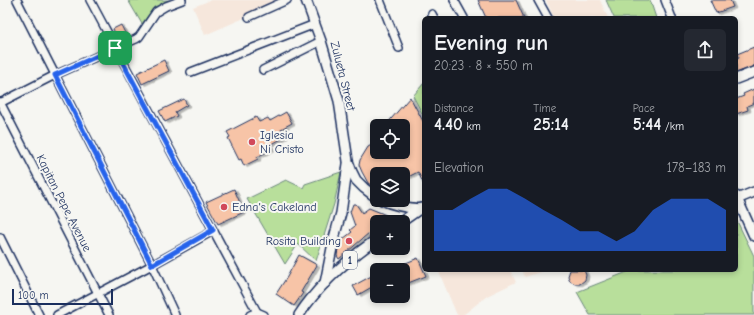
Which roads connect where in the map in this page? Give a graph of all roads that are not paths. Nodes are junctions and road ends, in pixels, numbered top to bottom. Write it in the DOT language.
graph roads {
  1 [pos="17,0"];
  2 [pos="90,0"];
  3 [pos="182,0"];
  4 [pos="288,0"];
  5 [pos="306,0"];
  6 [pos="380,0"];
  7 [pos="454,0"];
  8 [pos="538,0"];
  9 [pos="665,0"];
  10 [pos="463,16"];
  11 [pos="547,16"];
  12 [pos="671,16"];
  13 [pos="249,17"];
  14 [pos="315,24"];
  15 [pos="321,41"];
  16 [pos="115,48"];
  17 [pos="399,48"];
  18 [pos="263,70"];
  19 [pos="191,72"];
  20 [pos="754,72"];
  21 [pos="55,75"];
  22 [pos="738,78"];
  23 [pos="0,103"];
  24 [pos="348,161"];
  25 [pos="754,192"];
  26 [pos="370,193"];
  27 [pos="738,196"];
  28 [pos="738,201"];
  29 [pos="402,207"];
  30 [pos="422,208"];
  31 [pos="410,216"];
  32 [pos="213,230"];
  33 [pos="754,236"];
  34 [pos="0,238"];
  35 [pos="370,245"];
  36 [pos="152,265"];
  37 [pos="325,283"];
  38 [pos="98,294"];
  39 [pos="253,313"];
  40 [pos="39,315"];
  41 [pos="57,315"];
  42 [pos="109,315"];
  43 [pos="175,315"];
  44 [pos="264,315"];
  45 [pos="299,315"];
  1 -- 21 [label="street"];
  2 -- 16 [label="street"];
  3 -- 16 [label="street"];
  4 -- 13 [label="street"];
  5 -- 14 [label="main road, Zulueta Street"];
  6 -- 17 [label="street"];
  7 -- 10 [label="street"];
  8 -- 11 [label="street"];
  9 -- 12 [label="street"];
  14 -- 15 [label="main road, Zulueta Street"];
  14 -- 19 [label="street"];
  15 -- 18 [label="street"];
  15 -- 24 [label="main road, Zulueta Street"];
  16 -- 21 [label="street"];
  16 -- 32 [label="street"];
  20 -- 22 [label="main road"];
  21 -- 23 [label="street"];
  21 -- 36 [label="street"];
  23 -- 38 [label="street, Kapitan Pepe Avenue"];
  24 -- 26 [label="main road, Zulueta Street"];
  24 -- 37 [label="main road, Zulueta Street"];
  25 -- 27 [label="main road"];
  28 -- 33 [label="main road"];
  29 -- 30 [label="main road"];
  30 -- 31 [label="main road"];
  32 -- 36 [label="street"];
  32 -- 39 [label="street"];
  34 -- 40 [label="street"];
  35 -- 37 [label="main road, 1"];
  36 -- 38 [label="street"];
  36 -- 43 [label="street"];
  37 -- 45 [label="main road, 1"];
  38 -- 41 [label="street"];
  38 -- 42 [label="street, Kapitan Pepe Avenue"];
  39 -- 44 [label="street"];
}
